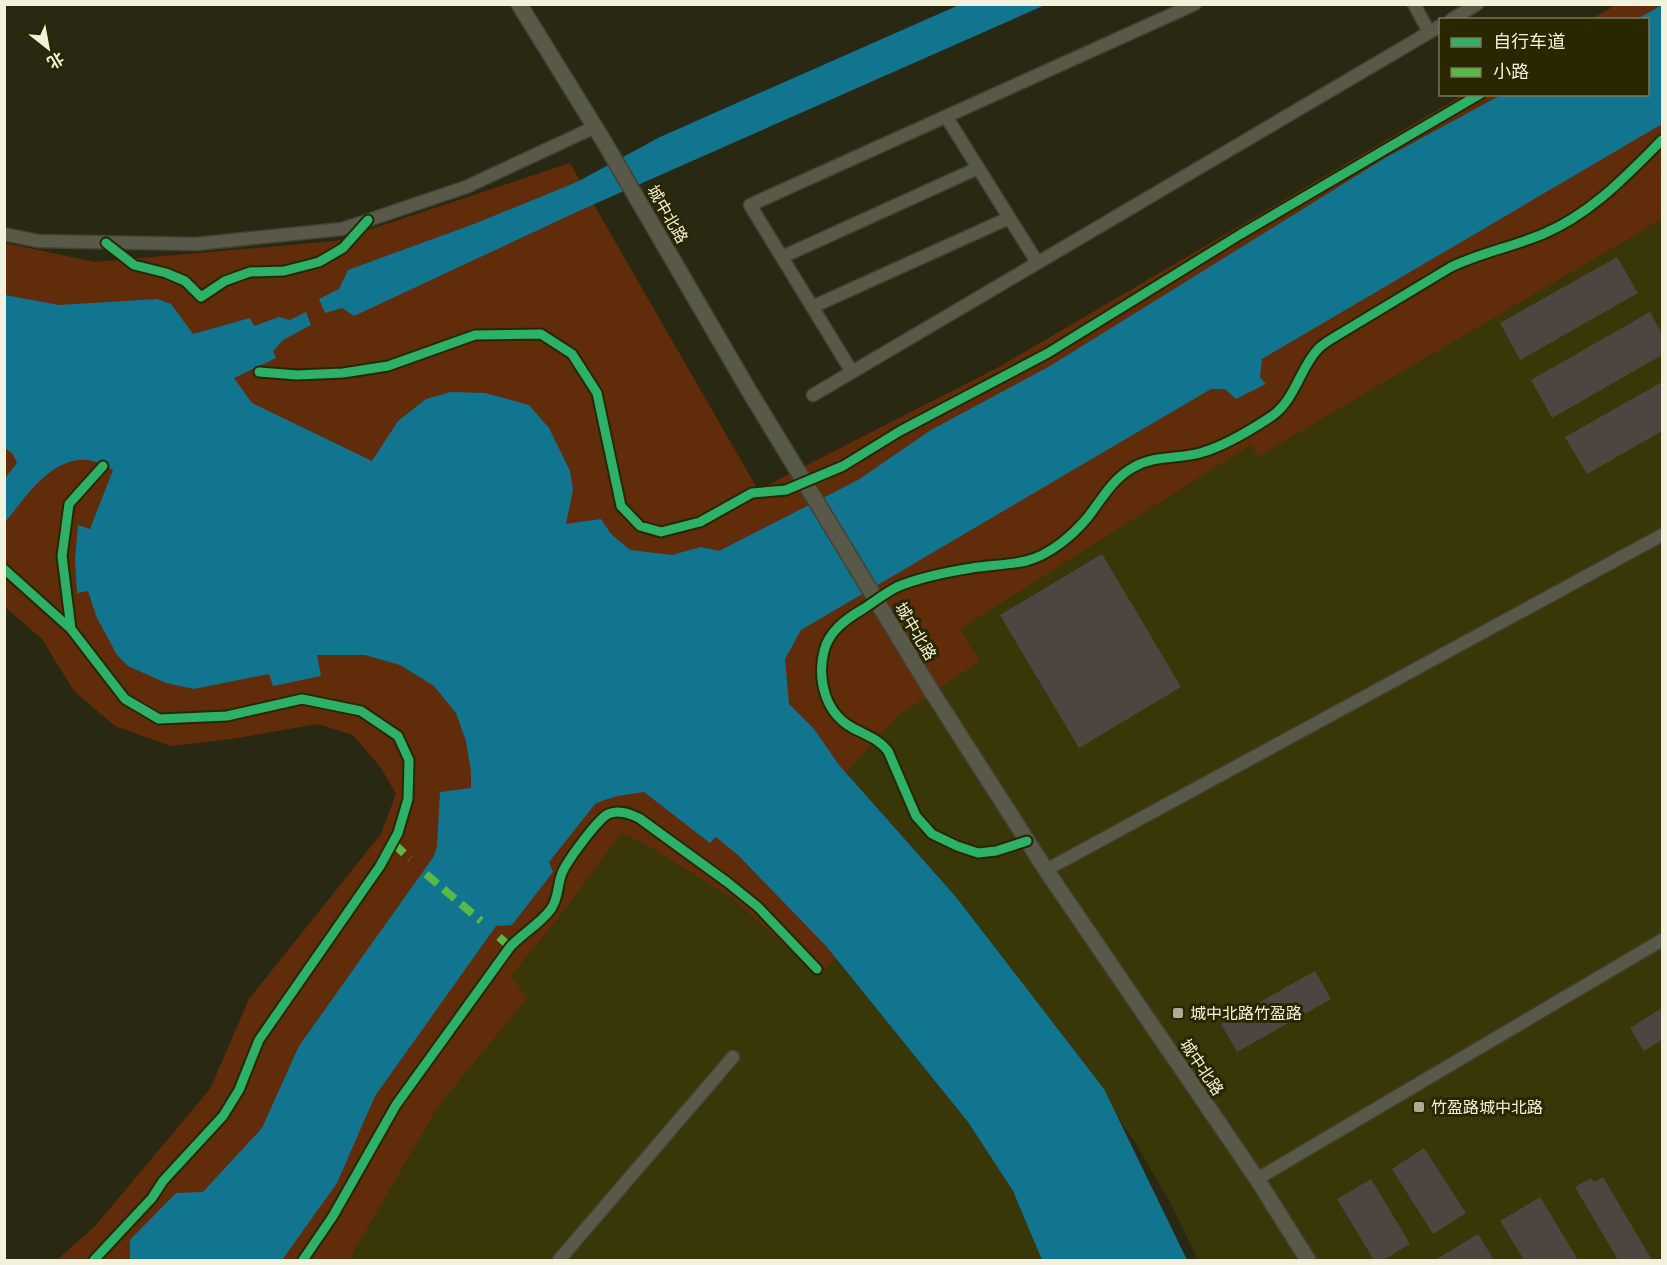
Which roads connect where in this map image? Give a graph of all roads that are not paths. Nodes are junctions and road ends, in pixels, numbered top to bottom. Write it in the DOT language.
graph roads {
  1 [pos="519,4"];
  2 [pos="1195,4"];
  3 [pos="1414,4"];
  4 [pos="1477,4"];
  5 [pos="1454,18"];
  6 [pos="1439,27"];
  7 [pos="1429,32"];
  8 [pos="947,118"];
  9 [pos="599,134"];
  10 [pos="978,168"];
  11 [pos="1010,218"];
  12 [pos="4,234"];
  13 [pos="782,257"];
  14 [pos="1037,261"];
  15 [pos="813,307"];
  16 [pos="852,372"];
  17 [pos="813,395"];
  18 [pos="1662,535"];
  19 [pos="1046,870"];
  20 [pos="1662,940"];
  21 [pos="733,1057"];
  22 [pos="1257,1179"];
  23 [pos="559,1260"];
  24 [pos="1308,1260"];
  1 -- 9 [label="street, 城中北路"];
  2 -- 8 [label="street"];
  3 -- 7 [label="street"];
  4 -- 5 [label="street"];
  6 -- 7 [label="street"];
  7 -- 14 [label="street"];
  8 -- 10 [label="street"];
  8 -- 13 [label="street"];
  9 -- 12 [label="street"];
  9 -- 19 [label="street, 城中北路"];
  10 -- 11 [label="street"];
  10 -- 13 [label="street"];
  11 -- 14 [label="street"];
  11 -- 15 [label="street"];
  13 -- 15 [label="street"];
  14 -- 16 [label="street"];
  15 -- 16 [label="street"];
  16 -- 17 [label="street"];
  18 -- 19 [label="street"];
  19 -- 22 [label="street, 城中北路"];
  20 -- 22 [label="street"];
  21 -- 23 [label="street"];
  22 -- 24 [label="street, 城中北路"];
}
